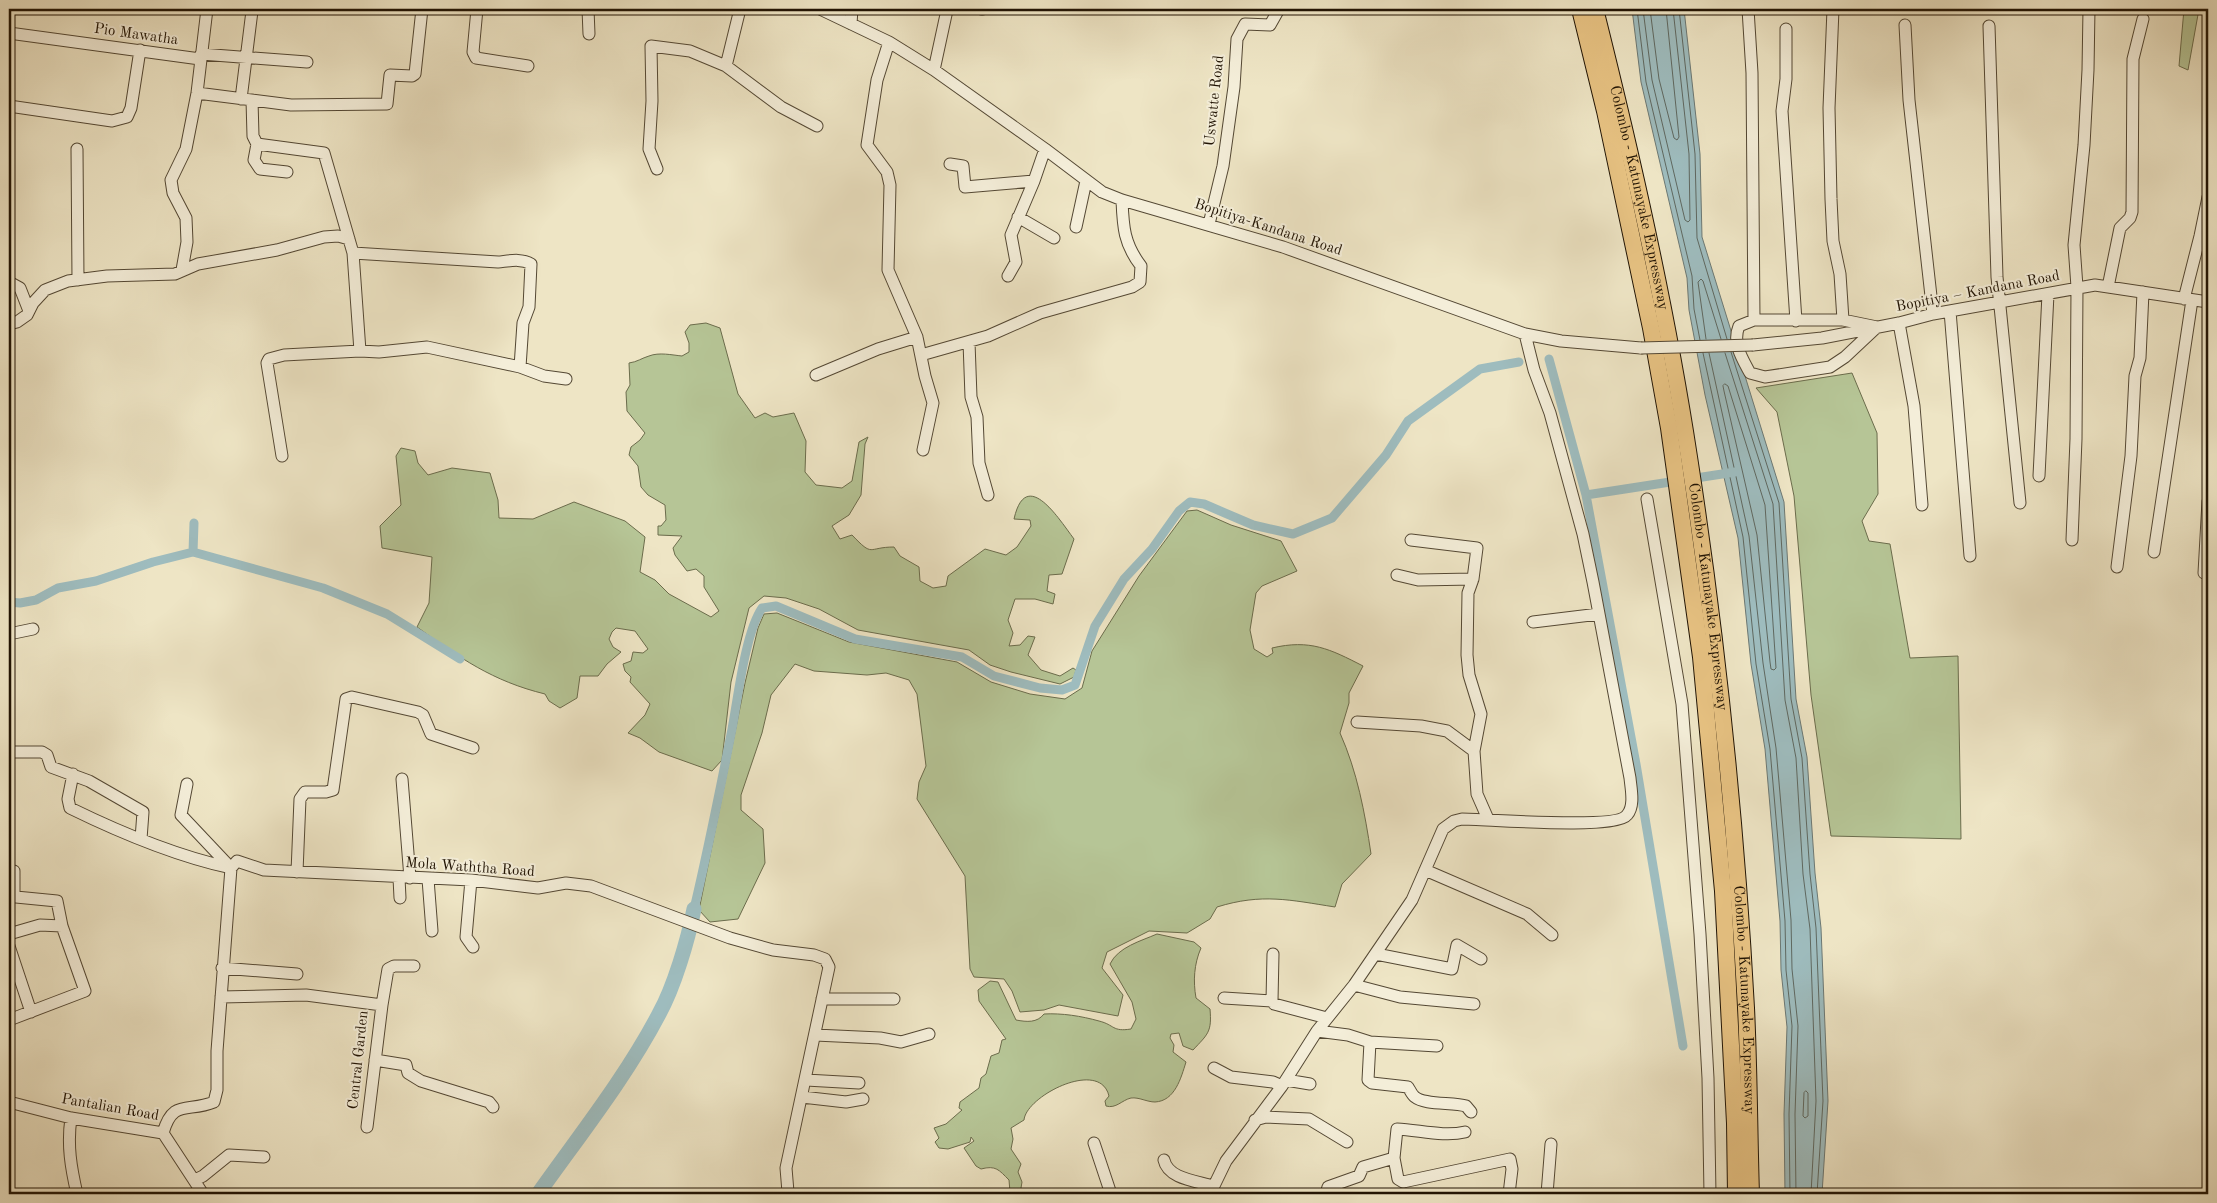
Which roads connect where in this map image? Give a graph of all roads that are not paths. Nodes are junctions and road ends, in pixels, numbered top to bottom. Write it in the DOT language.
graph roads {
  1 [pos="207,9"];
  2 [pos="422,9"];
  3 [pos="477,9"];
  4 [pos="588,9"];
  5 [pos="740,9"];
  6 [pos="820,9"];
  7 [pos="852,9"];
  8 [pos="949,9"];
  9 [pos="1279,9"];
  10 [pos="1580,9"];
  11 [pos="1596,9"];
  12 [pos="1748,9"];
  13 [pos="1833,9"];
  14 [pos="2088,9"];
  15 [pos="252,11"];
  16 [pos="2143,19"];
  17 [pos="851,24"];
  18 [pos="1905,25"];
  19 [pos="1989,26"];
  20 [pos="1786,29"];
  21 [pos="9,33"];
  22 [pos="589,34"];
  23 [pos="889,42"];
  24 [pos="140,50"];
  25 [pos="200,56"];
  26 [pos="246,57"];
  27 [pos="308,62"];
  28 [pos="528,66"];
  29 [pos="726,66"];
  30 [pos="934,70"];
  31 [pos="197,93"];
  32 [pos="247,99"];
  33 [pos="9,106"];
  34 [pos="817,126"];
  35 [pos="257,144"];
  36 [pos="78,149"];
  37 [pos="1045,149"];
  38 [pos="950,164"];
  39 [pos="656,169"];
  40 [pos="287,172"];
  41 [pos="1034,181"];
  42 [pos="1086,181"];
  43 [pos="2208,196"];
  44 [pos="1122,200"];
  45 [pos="1018,217"];
  46 [pos="1209,224"];
  47 [pos="1076,228"];
  48 [pos="1054,238"];
  49 [pos="348,239"];
  50 [pos="353,254"];
  51 [pos="182,270"];
  52 [pos="1008,276"];
  53 [pos="78,280"];
  54 [pos="9,282"];
  55 [pos="2077,287"];
  56 [pos="2108,287"];
  57 [pos="2143,292"];
  58 [pos="2048,294"];
  59 [pos="2188,299"];
  60 [pos="2000,301"];
  61 [pos="2208,302"];
  62 [pos="29,311"];
  63 [pos="1950,311"];
  64 [pos="1933,314"];
  65 [pos="1754,320"];
  66 [pos="1843,320"];
  67 [pos="1796,321"];
  68 [pos="1899,323"];
  69 [pos="9,324"];
  70 [pos="1877,327"];
  71 [pos="1525,334"];
  72 [pos="917,337"];
  73 [pos="969,342"];
  74 [pos="1753,346"];
  75 [pos="360,351"];
  76 [pos="921,355"];
  77 [pos="520,367"];
  78 [pos="816,375"];
  79 [pos="566,379"];
  80 [pos="923,450"];
  81 [pos="282,456"];
  82 [pos="2039,476"];
  83 [pos="1684,479"];
  84 [pos="988,495"];
  85 [pos="1647,499"];
  86 [pos="2208,501"];
  87 [pos="2020,503"];
  88 [pos="1922,505"];
  89 [pos="1411,540"];
  90 [pos="2072,540"];
  91 [pos="2154,552"];
  92 [pos="1970,556"];
  93 [pos="2117,567"];
  94 [pos="2204,573"];
  95 [pos="1398,575"];
  96 [pos="1473,579"];
  97 [pos="1599,614"];
  98 [pos="1533,622"];
  99 [pos="33,629"];
  100 [pos="9,634"];
  101 [pos="1357,722"];
  102 [pos="473,748"];
  103 [pos="1474,751"];
  104 [pos="9,752"];
  105 [pos="73,774"];
  106 [pos="402,779"];
  107 [pos="187,784"];
  108 [pos="1488,819"];
  109 [pos="141,839"];
  110 [pos="231,868"];
  111 [pos="1425,870"];
  112 [pos="14,871"];
  113 [pos="297,872"];
  114 [pos="404,878"];
  115 [pos="428,878"];
  116 [pos="471,880"];
  117 [pos="400,898"];
  118 [pos="62,926"];
  119 [pos="432,931"];
  120 [pos="9,934"];
  121 [pos="1552,935"];
  122 [pos="9,946"];
  123 [pos="473,947"];
  124 [pos="1272,954"];
  125 [pos="1376,954"];
  126 [pos="1481,960"];
  127 [pos="414,966"];
  128 [pos="222,968"];
  129 [pos="296,974"];
  130 [pos="1354,985"];
  131 [pos="221,997"];
  132 [pos="1224,998"];
  133 [pos="822,999"];
  134 [pos="894,999"];
  135 [pos="1272,1001"];
  136 [pos="1474,1004"];
  137 [pos="382,1005"];
  138 [pos="31,1012"];
  139 [pos="1327,1018"];
  140 [pos="9,1020"];
  141 [pos="1317,1031"];
  142 [pos="929,1034"];
  143 [pos="815,1035"];
  144 [pos="1370,1042"];
  145 [pos="1437,1046"];
  146 [pos="375,1060"];
  147 [pos="1214,1068"];
  148 [pos="806,1080"];
  149 [pos="858,1083"];
  150 [pos="1284,1083"];
  151 [pos="1310,1084"];
  152 [pos="802,1097"];
  153 [pos="863,1099"];
  154 [pos="9,1102"];
  155 [pos="493,1107"];
  156 [pos="1471,1112"];
  157 [pos="71,1118"];
  158 [pos="1255,1120"];
  159 [pos="367,1127"];
  160 [pos="1465,1132"];
  161 [pos="163,1133"];
  162 [pos="1347,1142"];
  163 [pos="1094,1143"];
  164 [pos="1551,1144"];
  165 [pos="264,1157"];
  166 [pos="1394,1158"];
  167 [pos="1164,1160"];
  168 [pos="195,1180"];
  169 [pos="1211,1190"];
  170 [pos="77,1194"];
  171 [pos="203,1194"];
  172 [pos="790,1194"];
  173 [pos="1111,1194"];
  174 [pos="1326,1194"];
  175 [pos="1510,1194"];
  176 [pos="1546,1194"];
  177 [pos="1710,1194"];
  178 [pos="1736,1194"];
  179 [pos="1751,1194"];
  1 -- 25 [label="street"];
  2 -- 32 [label="street"];
  3 -- 28 [label="street"];
  4 -- 22 [label="street"];
  5 -- 29 [label="street"];
  6 -- 17 [label="street, Bopitiya-Kandana Road"];
  7 -- 17 [label="street"];
  8 -- 30 [label="street"];
  9 -- 46 [label="street, Uswatte Road"];
  10 -- 83 [label="highway, Colombo - Katunayake Expressway"];
  11 -- 83 [label="highway, Colombo - Katunayake Expressway"];
  12 -- 65 [label="street"];
  13 -- 66 [label="street"];
  14 -- 55 [label="street"];
  15 -- 26 [label="street"];
  16 -- 56 [label="street"];
  17 -- 23 [label="street, Bopitiya-Kandana Road"];
  18 -- 64 [label="street"];
  19 -- 60 [label="street"];
  20 -- 67 [label="street"];
  21 -- 24 [label="street, Pio Mawatha"];
  23 -- 30 [label="street, Bopitiya-Kandana Road"];
  23 -- 72 [label="street"];
  24 -- 25 [label="street, Pio Mawatha"];
  24 -- 33 [label="street"];
  25 -- 26 [label="street, Pio Mawatha"];
  25 -- 31 [label="street"];
  26 -- 27 [label="street, Pio Mawatha"];
  26 -- 32 [label="street"];
  29 -- 34 [label="street"];
  29 -- 39 [label="street"];
  30 -- 37 [label="street, Bopitiya-Kandana Road"];
  31 -- 32 [label="street"];
  31 -- 51 [label="street"];
  32 -- 35 [label="street"];
  35 -- 40 [label="street"];
  35 -- 49 [label="street"];
  36 -- 53 [label="street"];
  37 -- 41 [label="street"];
  37 -- 42 [label="street, Bopitiya-Kandana Road"];
  38 -- 41 [label="street"];
  41 -- 45 [label="street"];
  42 -- 44 [label="street, Bopitiya-Kandana Road"];
  42 -- 47 [label="street"];
  43 -- 59 [label="street"];
  44 -- 46 [label="street, Bopitiya-Kandana Road"];
  44 -- 73 [label="street"];
  45 -- 48 [label="street"];
  45 -- 52 [label="street"];
  46 -- 71 [label="street, Bopitiya-Kandana Road"];
  49 -- 50 [label="street"];
  49 -- 51 [label="street"];
  50 -- 75 [label="street"];
  50 -- 77 [label="street"];
  51 -- 53 [label="street"];
  53 -- 62 [label="street"];
  54 -- 62 [label="street"];
  55 -- 56 [label="street, Bopitiya – Kandana Road"];
  55 -- 58 [label="street, Bopitiya – Kandana Road"];
  55 -- 90 [label="street"];
  56 -- 57 [label="street, Bopitiya – Kandana Road"];
  57 -- 59 [label="street, Bopitiya – Kandana Road"];
  57 -- 93 [label="street"];
  58 -- 60 [label="street, Bopitiya – Kandana Road"];
  58 -- 82 [label="street"];
  59 -- 61 [label="street, Bopitiya – Kandana Road"];
  59 -- 91 [label="street"];
  60 -- 63 [label="street, Bopitiya – Kandana Road"];
  60 -- 87 [label="street"];
  62 -- 69 [label="street"];
  63 -- 64 [label="street, Bopitiya – Kandana Road"];
  63 -- 92 [label="street"];
  64 -- 68 [label="street, Bopitiya – Kandana Road"];
  65 -- 67 [label="street"];
  65 -- 70 [label="street"];
  66 -- 67 [label="street"];
  66 -- 70 [label="street"];
  68 -- 70 [label="street, Bopitiya – Kandana Road"];
  68 -- 88 [label="street"];
  70 -- 74 [label="street, Bopitiya – Kandana Road"];
  71 -- 74 [label="street, Bopitiya-Kandana Road, bridge"];
  71 -- 97 [label="street"];
  72 -- 76 [label="street"];
  72 -- 78 [label="street"];
  73 -- 76 [label="street"];
  73 -- 84 [label="street"];
  75 -- 77 [label="street"];
  75 -- 81 [label="street"];
  76 -- 80 [label="street"];
  77 -- 79 [label="street"];
  83 -- 178 [label="highway, Colombo - Katunayake Expressway"];
  83 -- 179 [label="highway, Colombo - Katunayake Expressway"];
  85 -- 177 [label="street"];
  86 -- 94 [label="street"];
  89 -- 96 [label="street"];
  95 -- 96 [label="street"];
  96 -- 103 [label="street"];
  97 -- 98 [label="street"];
  97 -- 108 [label="street"];
  99 -- 100 [label="street"];
  101 -- 103 [label="street"];
  102 -- 113 [label="street"];
  103 -- 108 [label="street"];
  104 -- 105 [label="street"];
  105 -- 109 [label="street"];
  105 -- 109 [label="street"];
  106 -- 114 [label="street"];
  107 -- 110 [label="street"];
  108 -- 111 [label="street"];
  109 -- 110 [label="street"];
  110 -- 113 [label="street, Mola Waththa Road"];
  110 -- 128 [label="street"];
  111 -- 121 [label="street"];
  111 -- 125 [label="street"];
  112 -- 118 [label="street"];
  113 -- 114 [label="street, Mola Waththa Road"];
  114 -- 115 [label="street, Mola Waththa Road"];
  114 -- 117 [label="street"];
  115 -- 116 [label="street, Mola Waththa Road"];
  115 -- 119 [label="street"];
  116 -- 123 [label="street"];
  116 -- 133 [label="street, Mola Waththa Road"];
  118 -- 120 [label="street"];
  118 -- 138 [label="street"];
  122 -- 138 [label="street"];
  124 -- 135 [label="street"];
  125 -- 126 [label="street"];
  125 -- 130 [label="street"];
  127 -- 137 [label="street"];
  128 -- 129 [label="street"];
  128 -- 131 [label="street"];
  130 -- 136 [label="street"];
  130 -- 139 [label="street"];
  131 -- 137 [label="street, Central Garden"];
  131 -- 161 [label="street"];
  132 -- 135 [label="street"];
  133 -- 134 [label="street"];
  133 -- 143 [label="street, Mola Waththa Road"];
  135 -- 139 [label="street"];
  137 -- 146 [label="street, Central Garden"];
  138 -- 140 [label="street"];
  139 -- 141 [label="street"];
  141 -- 144 [label="street"];
  141 -- 150 [label="street"];
  142 -- 143 [label="street"];
  143 -- 148 [label="street, Mola Waththa Road"];
  144 -- 145 [label="street"];
  144 -- 156 [label="street"];
  146 -- 155 [label="street"];
  146 -- 159 [label="street, Central Garden"];
  147 -- 150 [label="street"];
  148 -- 149 [label="street"];
  148 -- 152 [label="street, Mola Waththa Road"];
  150 -- 151 [label="street"];
  150 -- 158 [label="street"];
  152 -- 153 [label="street"];
  152 -- 172 [label="street, Mola Waththa Road"];
  154 -- 157 [label="street, Pantalian Road"];
  157 -- 161 [label="street, Pantalian Road"];
  157 -- 170 [label="street"];
  158 -- 162 [label="street"];
  158 -- 169 [label="street"];
  160 -- 166 [label="street"];
  161 -- 168 [label="street, Pantalian Road"];
  163 -- 173 [label="street"];
  164 -- 176 [label="street"];
  165 -- 168 [label="street"];
  166 -- 174 [label="street"];
  166 -- 175 [label="street"];
  167 -- 169 [label="street"];
  168 -- 171 [label="street, Pantalian Road"];
}
